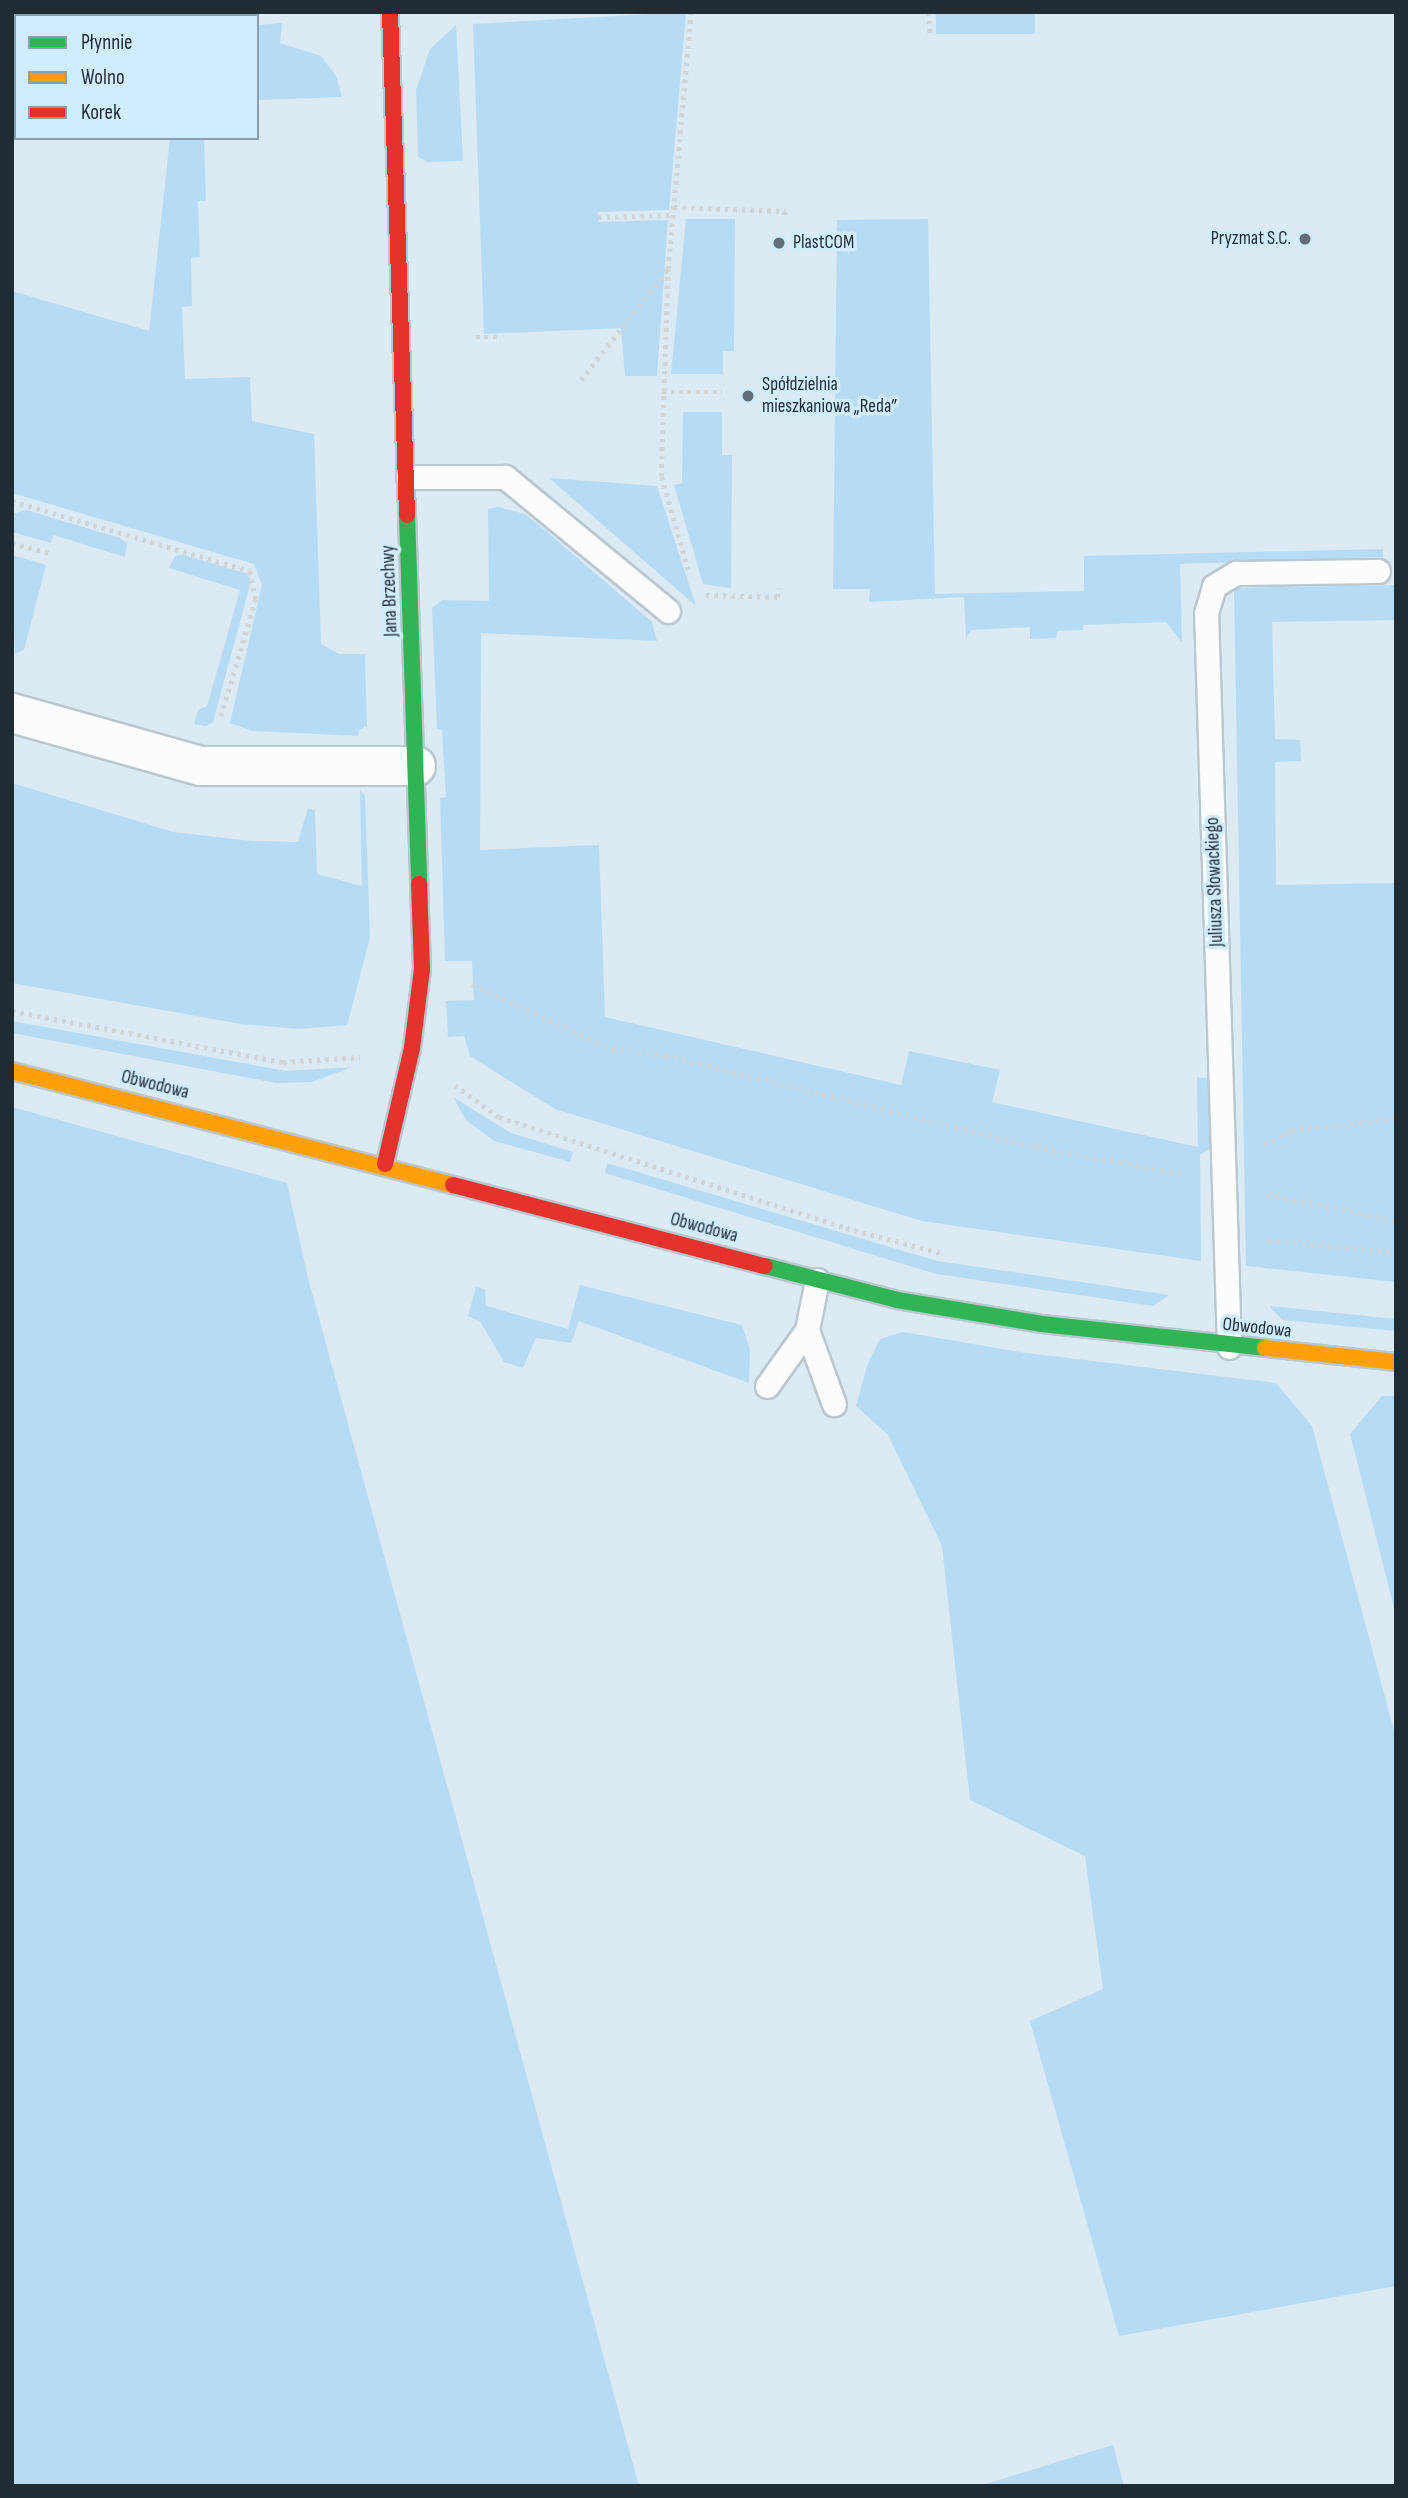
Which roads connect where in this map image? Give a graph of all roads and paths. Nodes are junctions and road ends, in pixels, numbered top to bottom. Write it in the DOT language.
graph roads {
  1 [pos="390,12"];
  2 [pos="691,12"];
  3 [pos="929,12"];
  4 [pos="930,34"];
  5 [pos="674,207"];
  6 [pos="673,215"];
  7 [pos="598,217"];
  8 [pos="785,219"];
  9 [pos="668,270"];
  10 [pos="476,337"];
  11 [pos="500,337"];
  12 [pos="581,380"];
  13 [pos="662,392"];
  14 [pos="722,392"];
  15 [pos="408,477"];
  16 [pos="12,501"];
  17 [pos="12,543"];
  18 [pos="53,554"];
  19 [pos="1378,571"];
  20 [pos="692,582"];
  21 [pos="779,588"];
  22 [pos="695,595"];
  23 [pos="668,611"];
  24 [pos="12,713"];
  25 [pos="220,722"];
  26 [pos="416,766"];
  27 [pos="422,969"];
  28 [pos="12,1011"];
  29 [pos="355,1056"];
  30 [pos="12,1071"];
  31 [pos="456,1086"];
  32 [pos="1396,1118"];
  33 [pos="385,1164"];
  34 [pos="1224,1176"];
  35 [pos="1396,1221"];
  36 [pos="1226,1235"];
  37 [pos="1396,1252"];
  38 [pos="954,1256"];
  39 [pos="817,1280"];
  40 [pos="807,1329"];
  41 [pos="1229,1347"];
  42 [pos="1396,1363"];
  43 [pos="766,1386"];
  44 [pos="834,1404"];
  1 -- 15 [label="main road, Jana Brzechwy"];
  2 -- 5 [label="path"];
  3 -- 4 [label="path"];
  5 -- 6 [label="path"];
  5 -- 8 [label="path"];
  6 -- 7 [label="path"];
  6 -- 9 [label="path"];
  9 -- 12 [label="path"];
  9 -- 13 [label="path"];
  10 -- 11 [label="path"];
  13 -- 14 [label="path"];
  13 -- 20 [label="path"];
  15 -- 23 [label="lane"];
  15 -- 26 [label="main road, Jana Brzechwy"];
  16 -- 25 [label="path"];
  17 -- 18 [label="path"];
  19 -- 34 [label="lane, Juliusza Słowackiego"];
  21 -- 22 [label="path"];
  24 -- 26 [label="street"];
  26 -- 27 [label="main road, Jana Brzechwy"];
  27 -- 33 [label="main road, Jana Brzechwy"];
  27 -- 34 [label="path"];
  28 -- 29 [label="path"];
  30 -- 33 [label="main road, Obwodowa"];
  31 -- 38 [label="path"];
  32 -- 34 [label="path"];
  33 -- 39 [label="main road, Obwodowa"];
  34 -- 35 [label="path"];
  34 -- 36 [label="lane, Juliusza Słowackiego"];
  36 -- 37 [label="path"];
  36 -- 41 [label="lane, Juliusza Słowackiego"];
  39 -- 40 [label="lane"];
  39 -- 41 [label="main road, Obwodowa"];
  40 -- 43 [label="lane"];
  40 -- 44 [label="lane"];
  41 -- 42 [label="main road, Obwodowa"];
}
